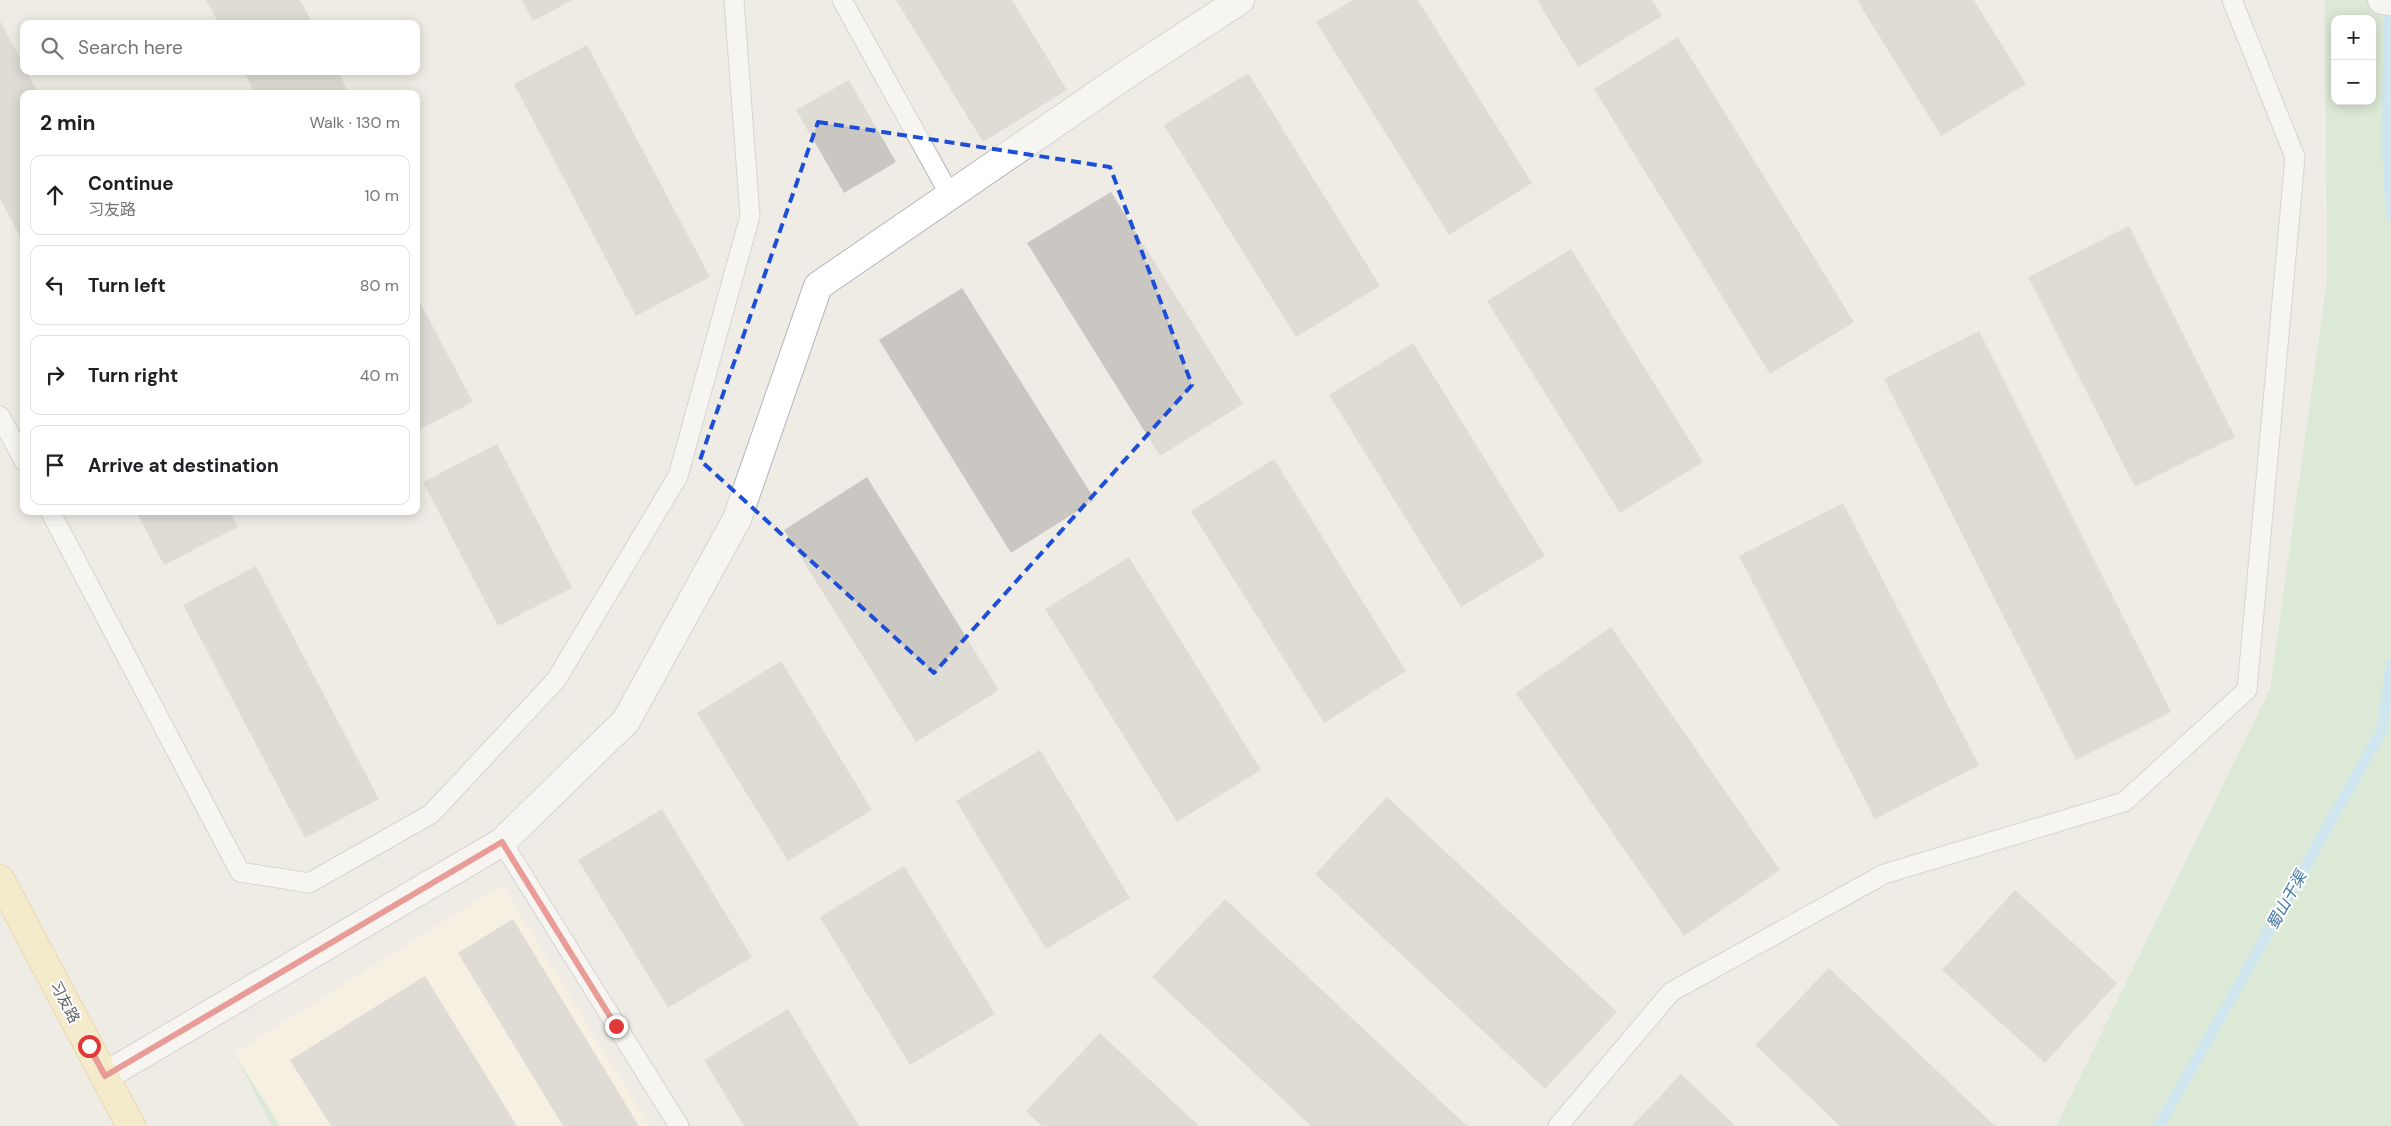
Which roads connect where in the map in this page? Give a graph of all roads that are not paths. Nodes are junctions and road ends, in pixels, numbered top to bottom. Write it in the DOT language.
graph roads {
  1 [pos="734,0"];
  2 [pos="842,0"];
  3 [pos="1240,0"];
  4 [pos="2232,0"];
  5 [pos="2382,0"];
  6 [pos="2391,1"];
  7 [pos="950,196"];
  8 [pos="0,416"];
  9 [pos="20,454"];
  10 [pos="52,515"];
  11 [pos="502,842"];
  12 [pos="0,879"];
  13 [pos="105,1076"];
  14 [pos="131,1126"];
  15 [pos="679,1126"];
  16 [pos="1558,1126"];
  1 -- 10 [label="lane"];
  2 -- 7 [label="lane"];
  3 -- 7 [label="street"];
  4 -- 16 [label="lane"];
  5 -- 6 [label="street"];
  7 -- 11 [label="street"];
  8 -- 9 [label="lane"];
  11 -- 13 [label="street"];
  11 -- 15 [label="lane"];
  12 -- 13 [label="main road, 习友路"];
  13 -- 14 [label="main road, 习友路"];
}
